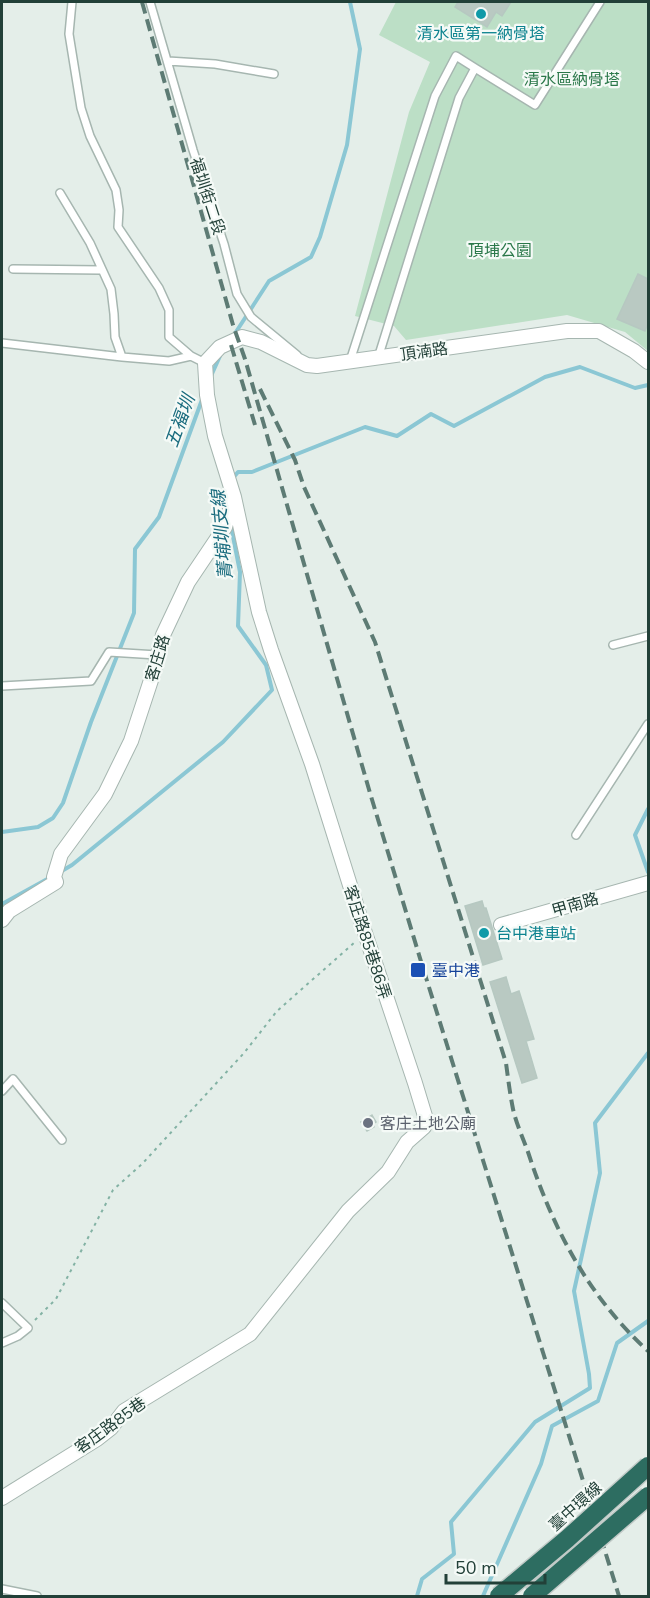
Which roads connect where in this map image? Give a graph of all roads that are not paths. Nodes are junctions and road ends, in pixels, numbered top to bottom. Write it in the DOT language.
graph roads {
  1 [pos="72,2"];
  2 [pos="150,2"];
  3 [pos="600,2"];
  4 [pos="168,61"];
  5 [pos="475,68"];
  6 [pos="274,74"];
  7 [pos="60,193"];
  8 [pos="13,269"];
  9 [pos="101,270"];
  10 [pos="2,343"];
  11 [pos="191,356"];
  12 [pos="122,357"];
  13 [pos="378,358"];
  14 [pos="350,362"];
  15 [pos="648,362"];
  16 [pos="205,363"];
  17 [pos="307,365"];
  18 [pos="234,497"];
  19 [pos="648,636"];
  20 [pos="613,645"];
  21 [pos="158,655"];
  22 [pos="2,686"];
  23 [pos="648,724"];
  24 [pos="576,835"];
  25 [pos="648,883"];
  26 [pos="2,920"];
  27 [pos="501,925"];
  28 [pos="2,1091"];
  29 [pos="62,1140"];
  30 [pos="2,1303"];
  31 [pos="250,1334"];
  32 [pos="2,1343"];
  33 [pos="648,1466"];
  34 [pos="648,1496"];
  35 [pos="2,1498"];
  36 [pos="2,1589"];
  37 [pos="38,1596"];
  38 [pos="499,1596"];
  39 [pos="532,1596"];
  1 -- 11 [label="lane"];
  2 -- 4 [label="lane, 福圳街二段"];
  3 -- 5 [label="lane"];
  4 -- 6 [label="lane"];
  4 -- 17 [label="lane, 福圳街二段"];
  5 -- 13 [label="lane"];
  5 -- 14 [label="lane"];
  7 -- 9 [label="lane"];
  8 -- 9 [label="lane"];
  9 -- 12 [label="lane"];
  10 -- 12 [label="lane"];
  11 -- 12 [label="lane"];
  11 -- 16 [label="lane"];
  13 -- 14 [label="street, 頂湳路"];
  13 -- 15 [label="street, 頂湳路"];
  14 -- 17 [label="street, 頂湳路"];
  16 -- 17 [label="street, 頂湳路"];
  16 -- 18 [label="street"];
  18 -- 21 [label="street, 客庄路"];
  18 -- 31 [label="street, 客庄路85巷86弄"];
  19 -- 20 [label="lane"];
  21 -- 22 [label="lane"];
  21 -- 26 [label="street, 客庄路"];
  23 -- 24 [label="lane"];
  25 -- 27 [label="street, 甲南路"];
  28 -- 29 [label="lane"];
  30 -- 32 [label="lane"];
  31 -- 35 [label="street, 客庄路85巷"];
  33 -- 38 [label="highway, 臺中環線, bridge"];
  34 -- 39 [label="highway, bridge"];
  36 -- 37 [label="lane"];
}
